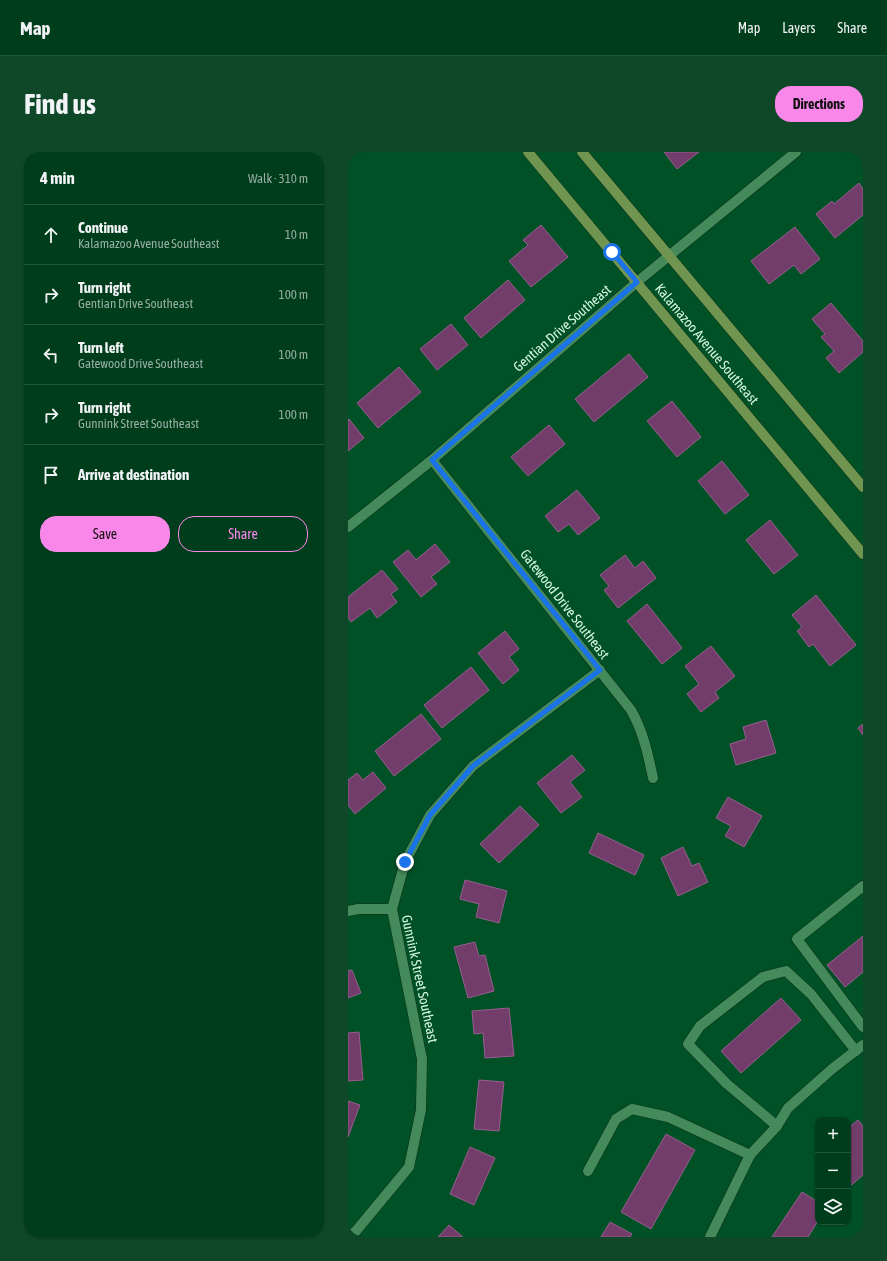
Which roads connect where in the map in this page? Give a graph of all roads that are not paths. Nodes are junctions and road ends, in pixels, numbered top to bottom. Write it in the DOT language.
graph roads {
  1 [pos="528,152"];
  2 [pos="582,152"];
  3 [pos="796,152"];
  4 [pos="670,256"];
  5 [pos="637,282"];
  6 [pos="432,460"];
  7 [pos="863,487"];
  8 [pos="348,527"];
  9 [pos="863,554"];
  10 [pos="600,670"];
  11 [pos="653,778"];
  12 [pos="863,886"];
  13 [pos="392,909"];
  14 [pos="348,911"];
  15 [pos="863,1027"];
  16 [pos="859,1048"];
  17 [pos="777,1126"];
  18 [pos="750,1155"];
  19 [pos="588,1171"];
  20 [pos="348,1237"];
  21 [pos="710,1237"];
  1 -- 5 [label="main road, Kalamazoo Avenue Southeast"];
  2 -- 4 [label="main road, Kalamazoo Avenue Southeast"];
  3 -- 4 [label="street, Gentian Drive Southeast"];
  4 -- 5 [label="street, Gentian Drive Southeast"];
  4 -- 7 [label="main road, Kalamazoo Avenue Southeast"];
  5 -- 6 [label="street, Gentian Drive Southeast"];
  5 -- 9 [label="main road, Kalamazoo Avenue Southeast"];
  6 -- 8 [label="street, Gentian Drive Southeast"];
  6 -- 10 [label="street, Gatewood Drive Southeast"];
  10 -- 11 [label="street, Gatewood Drive Southeast"];
  10 -- 13 [label="street, Gunnink Street Southeast"];
  12 -- 15 [label="street"];
  13 -- 14 [label="street"];
  13 -- 20 [label="street, Gunnink Street Southeast"];
  16 -- 17 [label="street"];
  16 -- 17 [label="street"];
  17 -- 18 [label="street"];
  18 -- 19 [label="street"];
  18 -- 21 [label="street"];
}
